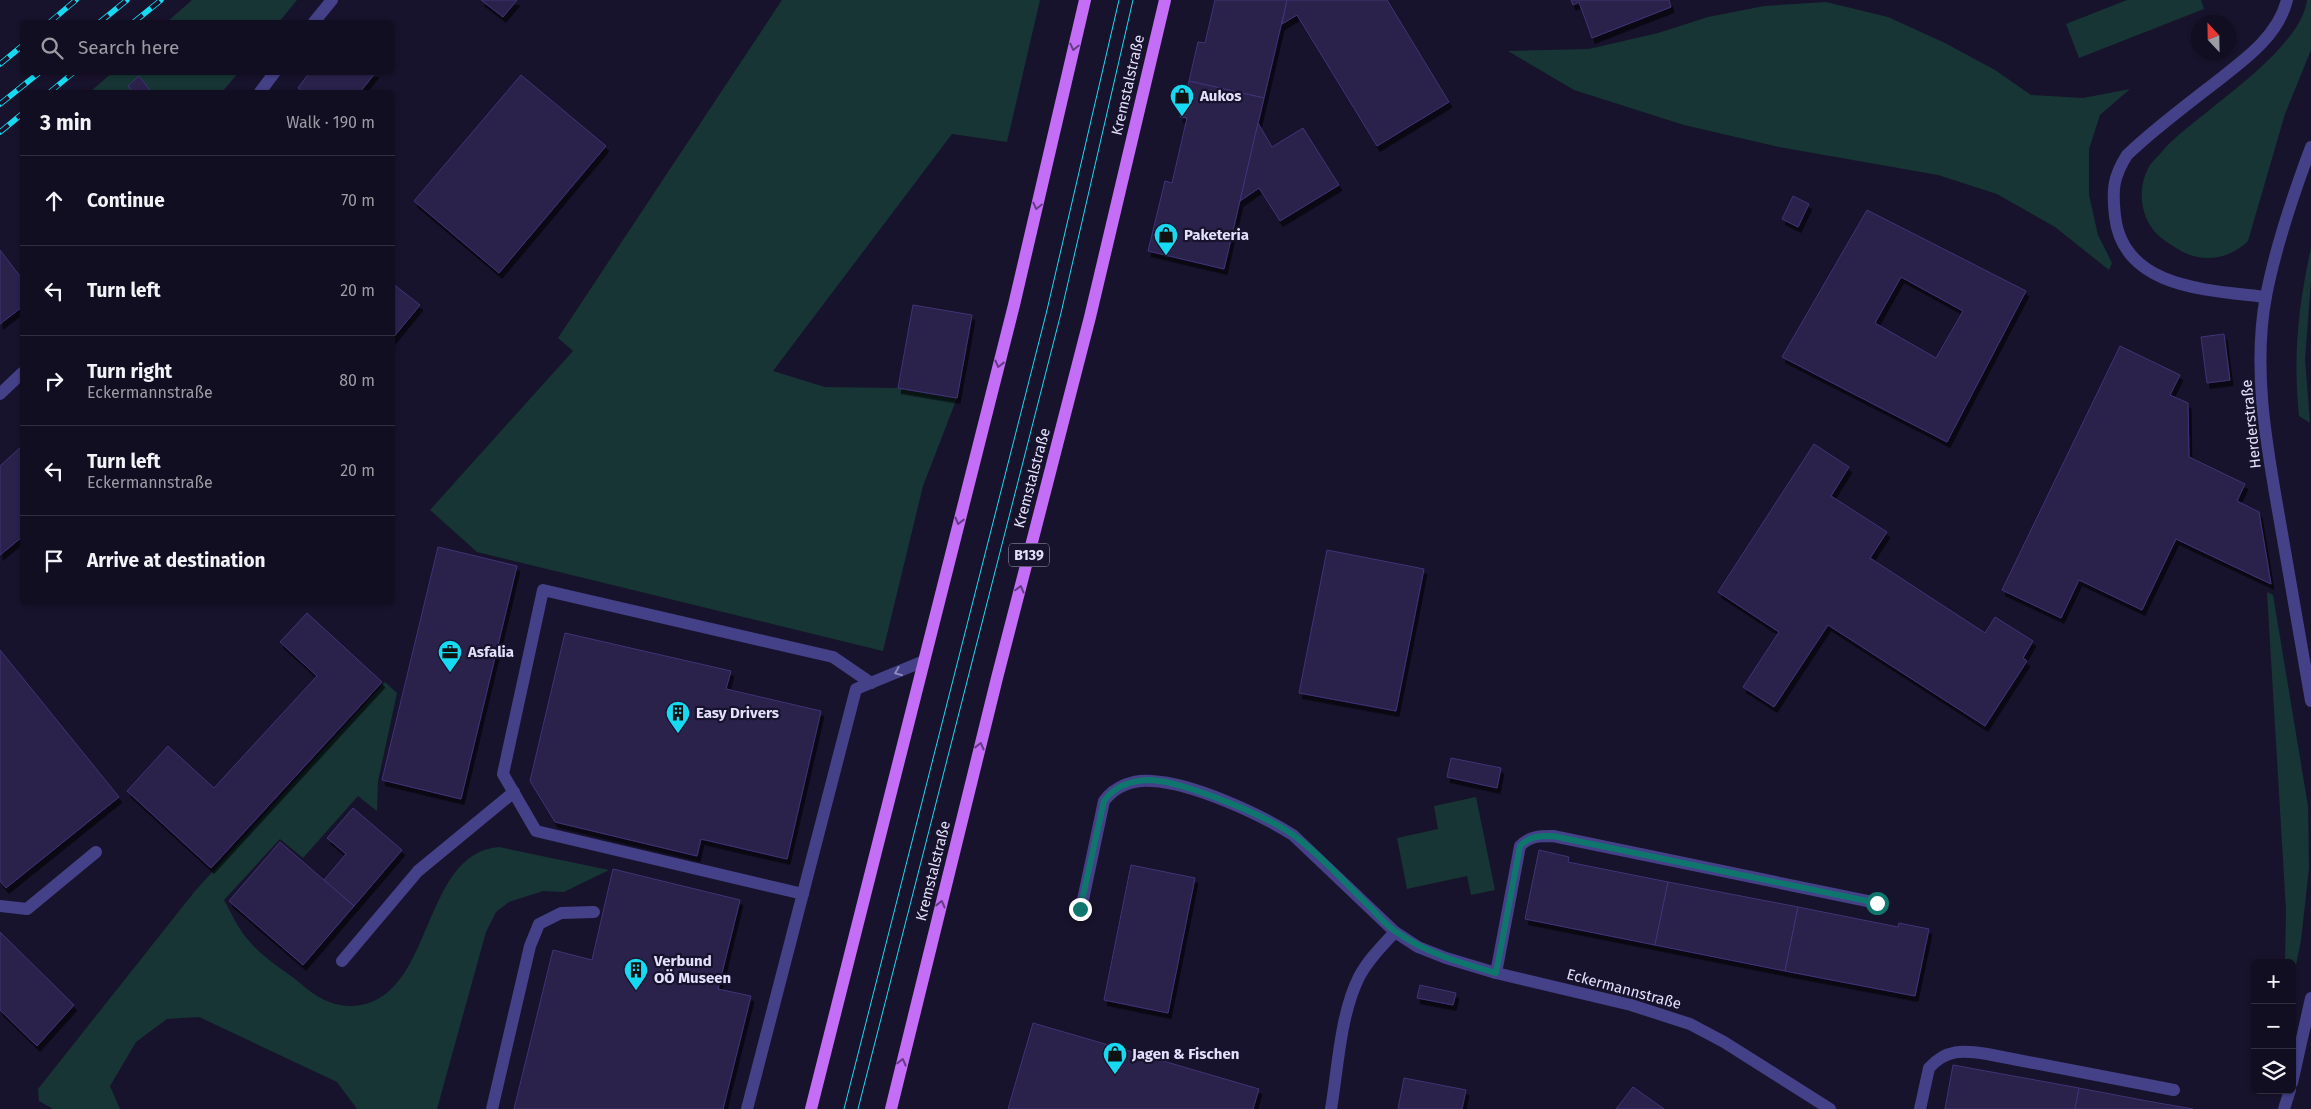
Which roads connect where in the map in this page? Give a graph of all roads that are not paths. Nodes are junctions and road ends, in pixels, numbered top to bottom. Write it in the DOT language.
graph roads {
  1 [pos="332,0"];
  2 [pos="1085,0"];
  3 [pos="1165,0"];
  4 [pos="2287,0"];
  5 [pos="316,20"];
  6 [pos="273,75"];
  7 [pos="262,90"];
  8 [pos="2311,147"];
  9 [pos="2266,297"];
  10 [pos="20,375"];
  11 [pos="0,394"];
  12 [pos="924,662"];
  13 [pos="871,683"];
  14 [pos="2311,701"];
  15 [pos="514,792"];
  16 [pos="96,852"];
  17 [pos="803,894"];
  18 [pos="1877,903"];
  19 [pos="0,906"];
  20 [pos="1080,909"];
  21 [pos="594,912"];
  22 [pos="1395,932"];
  23 [pos="342,961"];
  24 [pos="1496,973"];
  25 [pos="2311,998"];
  26 [pos="2296,1065"];
  27 [pos="2174,1090"];
  28 [pos="2289,1094"];
  29 [pos="492,1109"];
  30 [pos="747,1109"];
  31 [pos="811,1109"];
  32 [pos="890,1109"];
  33 [pos="1331,1109"];
  34 [pos="1830,1109"];
  35 [pos="1920,1109"];
  36 [pos="2284,1109"];
  1 -- 5 [label="street"];
  2 -- 12 [label="main road, one-way"];
  32 -- 3 [label="main road, Kremstalstraße / B139, one-way"];
  4 -- 9 [label="street"];
  6 -- 7 [label="street"];
  8 -- 9 [label="street, Herderstraße"];
  9 -- 14 [label="street, Herderstraße"];
  10 -- 11 [label="street"];
  12 -- 13 [label="street, one-way"];
  12 -- 31 [label="main road"];
  13 -- 15 [label="street"];
  13 -- 17 [label="street"];
  15 -- 17 [label="street"];
  15 -- 23 [label="street"];
  16 -- 19 [label="street"];
  17 -- 30 [label="street"];
  18 -- 24 [label="street"];
  20 -- 22 [label="street, Eckermannstraße"];
  21 -- 29 [label="street"];
  22 -- 24 [label="street, Eckermannstraße"];
  22 -- 33 [label="street"];
  24 -- 34 [label="street, Eckermannstraße"];
  25 -- 26 [label="street"];
  27 -- 35 [label="street"];
  28 -- 36 [label="street"];
}
